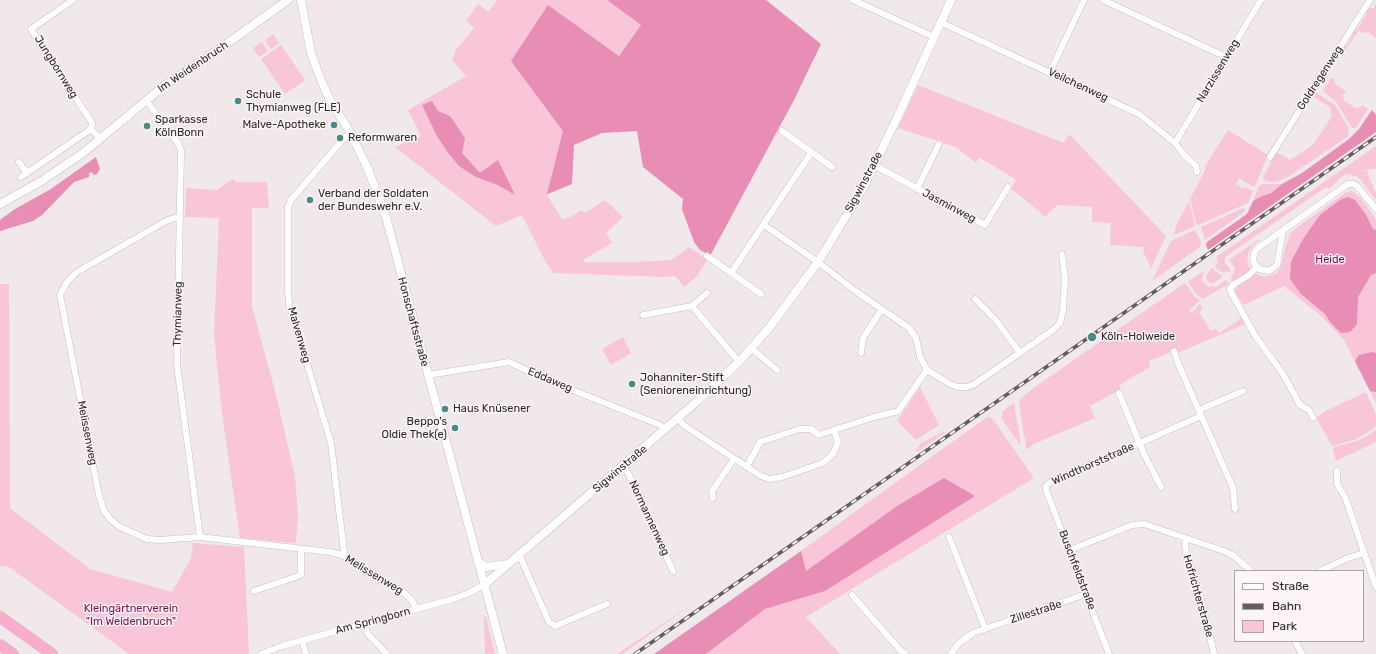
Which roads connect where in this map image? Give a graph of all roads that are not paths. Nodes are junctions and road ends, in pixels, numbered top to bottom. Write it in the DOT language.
graph roads {
  1 [pos="73,0"];
  2 [pos="288,0"];
  3 [pos="301,0"];
  4 [pos="853,0"];
  5 [pos="951,0"];
  6 [pos="1084,0"];
  7 [pos="1103,0"];
  8 [pos="1261,0"];
  9 [pos="1370,0"];
  10 [pos="940,22"];
  11 [pos="934,37"];
  12 [pos="1226,57"];
  13 [pos="1050,72"];
  14 [pos="146,100"];
  15 [pos="91,129"];
  16 [pos="782,131"];
  17 [pos="351,134"];
  18 [pos="102,139"];
  19 [pos="1175,143"];
  20 [pos="939,144"];
  21 [pos="811,153"];
  22 [pos="1270,157"];
  23 [pos="19,162"];
  24 [pos="874,165"];
  25 [pos="832,167"];
  26 [pos="1197,172"];
  27 [pos="26,173"];
  28 [pos="21,177"];
  29 [pos="1008,187"];
  30 [pos="917,189"];
  31 [pos="0,204"];
  32 [pos="1376,209"];
  33 [pos="180,218"];
  34 [pos="764,225"];
  35 [pos="1283,230"];
  36 [pos="1062,254"];
  37 [pos="707,256"];
  38 [pos="818,262"];
  39 [pos="1256,267"];
  40 [pos="731,273"];
  41 [pos="707,293"];
  42 [pos="761,294"];
  43 [pos="974,299"];
  44 [pos="692,306"];
  45 [pos="882,309"];
  46 [pos="643,315"];
  47 [pos="751,348"];
  48 [pos="1174,351"];
  49 [pos="861,353"];
  50 [pos="1020,353"];
  51 [pos="739,362"];
  52 [pos="777,370"];
  53 [pos="927,370"];
  54 [pos="428,376"];
  55 [pos="1243,391"];
  56 [pos="1119,393"];
  57 [pos="1200,413"];
  58 [pos="678,418"];
  59 [pos="1313,418"];
  60 [pos="666,430"];
  61 [pos="834,430"];
  62 [pos="1140,443"];
  63 [pos="734,459"];
  64 [pos="623,466"];
  65 [pos="747,466"];
  66 [pos="1337,471"];
  67 [pos="1046,486"];
  68 [pos="1161,486"];
  69 [pos="713,498"];
  70 [pos="1235,509"];
  71 [pos="200,537"];
  72 [pos="949,537"];
  73 [pos="1186,538"];
  74 [pos="301,549"];
  75 [pos="1070,550"];
  76 [pos="1364,552"];
  77 [pos="519,554"];
  78 [pos="342,555"];
  79 [pos="478,562"];
  80 [pos="508,564"];
  81 [pos="673,570"];
  82 [pos="1250,570"];
  83 [pos="1322,570"];
  84 [pos="484,585"];
  85 [pos="1376,586"];
  86 [pos="254,591"];
  87 [pos="1086,594"];
  88 [pos="852,595"];
  89 [pos="607,604"];
  90 [pos="416,609"];
  91 [pos="0,617"];
  92 [pos="364,623"];
  93 [pos="985,628"];
  94 [pos="302,640"];
  95 [pos="1296,642"];
  96 [pos="0,645"];
  97 [pos="13,654"];
  98 [pos="52,654"];
  99 [pos="261,654"];
  100 [pos="306,654"];
  101 [pos="387,654"];
  102 [pos="503,654"];
  103 [pos="905,654"];
  104 [pos="951,654"];
  105 [pos="1109,654"];
  106 [pos="1214,654"];
  107 [pos="1302,654"];
  1 -- 15 [label="street, Jungbornweg"];
  2 -- 14 [label="street, Im Weidenbruch"];
  3 -- 17 [label="street, Honschaftsstraße"];
  4 -- 11 [label="street"];
  5 -- 10 [label="street, Sigwinstraße"];
  6 -- 13 [label="street"];
  7 -- 12 [label="street"];
  8 -- 12 [label="street, Narzissenweg"];
  9 -- 22 [label="street, Goldregenweg"];
  10 -- 11 [label="street, Sigwinstraße"];
  10 -- 13 [label="street, Veilchenweg"];
  11 -- 24 [label="street, Sigwinstraße"];
  12 -- 19 [label="street, Narzissenweg"];
  13 -- 19 [label="street, Veilchenweg"];
  14 -- 18 [label="street, Im Weidenbruch"];
  14 -- 33 [label="street, Thymianweg"];
  15 -- 18 [label="street"];
  15 -- 27 [label="street"];
  16 -- 21 [label="street"];
  17 -- 54 [label="street, Honschaftsstraße"];
  17 -- 78 [label="street, Malvenweg"];
  18 -- 31 [label="street, Im Weidenbruch"];
  19 -- 26 [label="street, Veilchenweg"];
  20 -- 30 [label="street, Jasminweg"];
  21 -- 25 [label="street"];
  21 -- 34 [label="street"];
  23 -- 27 [label="street"];
  24 -- 30 [label="street, Jasminweg"];
  24 -- 38 [label="street, Sigwinstraße"];
  27 -- 28 [label="street"];
  29 -- 30 [label="street, Jasminweg"];
  32 -- 35 [label="street"];
  33 -- 71 [label="street, Thymianweg"];
  33 -- 71 [label="street, Melissenweg"];
  34 -- 38 [label="street"];
  34 -- 40 [label="street"];
  35 -- 39 [label="street"];
  35 -- 39 [label="street"];
  36 -- 50 [label="street"];
  37 -- 40 [label="street"];
  38 -- 45 [label="street"];
  38 -- 47 [label="street, Sigwinstraße"];
  39 -- 59 [label="street"];
  40 -- 42 [label="street"];
  41 -- 44 [label="street"];
  43 -- 50 [label="street"];
  44 -- 46 [label="street"];
  44 -- 51 [label="street"];
  45 -- 49 [label="street"];
  45 -- 53 [label="street"];
  47 -- 51 [label="street, Sigwinstraße"];
  47 -- 52 [label="street"];
  48 -- 57 [label="street"];
  50 -- 53 [label="street"];
  51 -- 58 [label="street, Sigwinstraße"];
  53 -- 61 [label="street"];
  54 -- 60 [label="street, Eddaweg"];
  54 -- 79 [label="street, Honschaftsstraße"];
  55 -- 57 [label="street, Windthorststraße"];
  56 -- 62 [label="street, Windthorststraße"];
  57 -- 62 [label="street, Windthorststraße"];
  57 -- 70 [label="street"];
  58 -- 60 [label="street, Sigwinstraße"];
  58 -- 63 [label="street"];
  60 -- 64 [label="street, Sigwinstraße"];
  61 -- 65 [label="street"];
  61 -- 65 [label="street"];
  62 -- 67 [label="street, Windthorststraße"];
  62 -- 68 [label="street, Windthorststraße"];
  63 -- 65 [label="street"];
  63 -- 69 [label="street"];
  64 -- 77 [label="street, Sigwinstraße"];
  64 -- 81 [label="street, Normannenweg"];
  66 -- 76 [label="street"];
  67 -- 75 [label="street, Buschfeldstraße"];
  71 -- 74 [label="street, Melissenweg"];
  72 -- 93 [label="street"];
  73 -- 75 [label="street"];
  73 -- 82 [label="street"];
  73 -- 106 [label="street, Hofrichterstraße"];
  74 -- 78 [label="street, Melissenweg"];
  74 -- 86 [label="street"];
  75 -- 87 [label="street, Buschfeldstraße"];
  76 -- 83 [label="street"];
  76 -- 85 [label="street"];
  77 -- 80 [label="street, Sigwinstraße"];
  77 -- 89 [label="street"];
  78 -- 90 [label="street, Melissenweg"];
  79 -- 80 [label="street"];
  79 -- 84 [label="street, Honschaftsstraße"];
  80 -- 84 [label="street, Sigwinstraße"];
  84 -- 90 [label="street, Am Springborn"];
  84 -- 102 [label="street, Honschaftsstraße"];
  87 -- 93 [label="street, Zillestraße"];
  87 -- 105 [label="street, Buschfeldstraße"];
  88 -- 103 [label="street"];
  90 -- 92 [label="street, Am Springborn"];
  91 -- 98 [label="highway"];
  92 -- 94 [label="street, Am Springborn"];
  92 -- 101 [label="street"];
  93 -- 104 [label="street, Zillestraße"];
  94 -- 99 [label="street, Am Springborn"];
  94 -- 100 [label="street"];
  95 -- 107 [label="street"];
  96 -- 97 [label="highway"];
}
